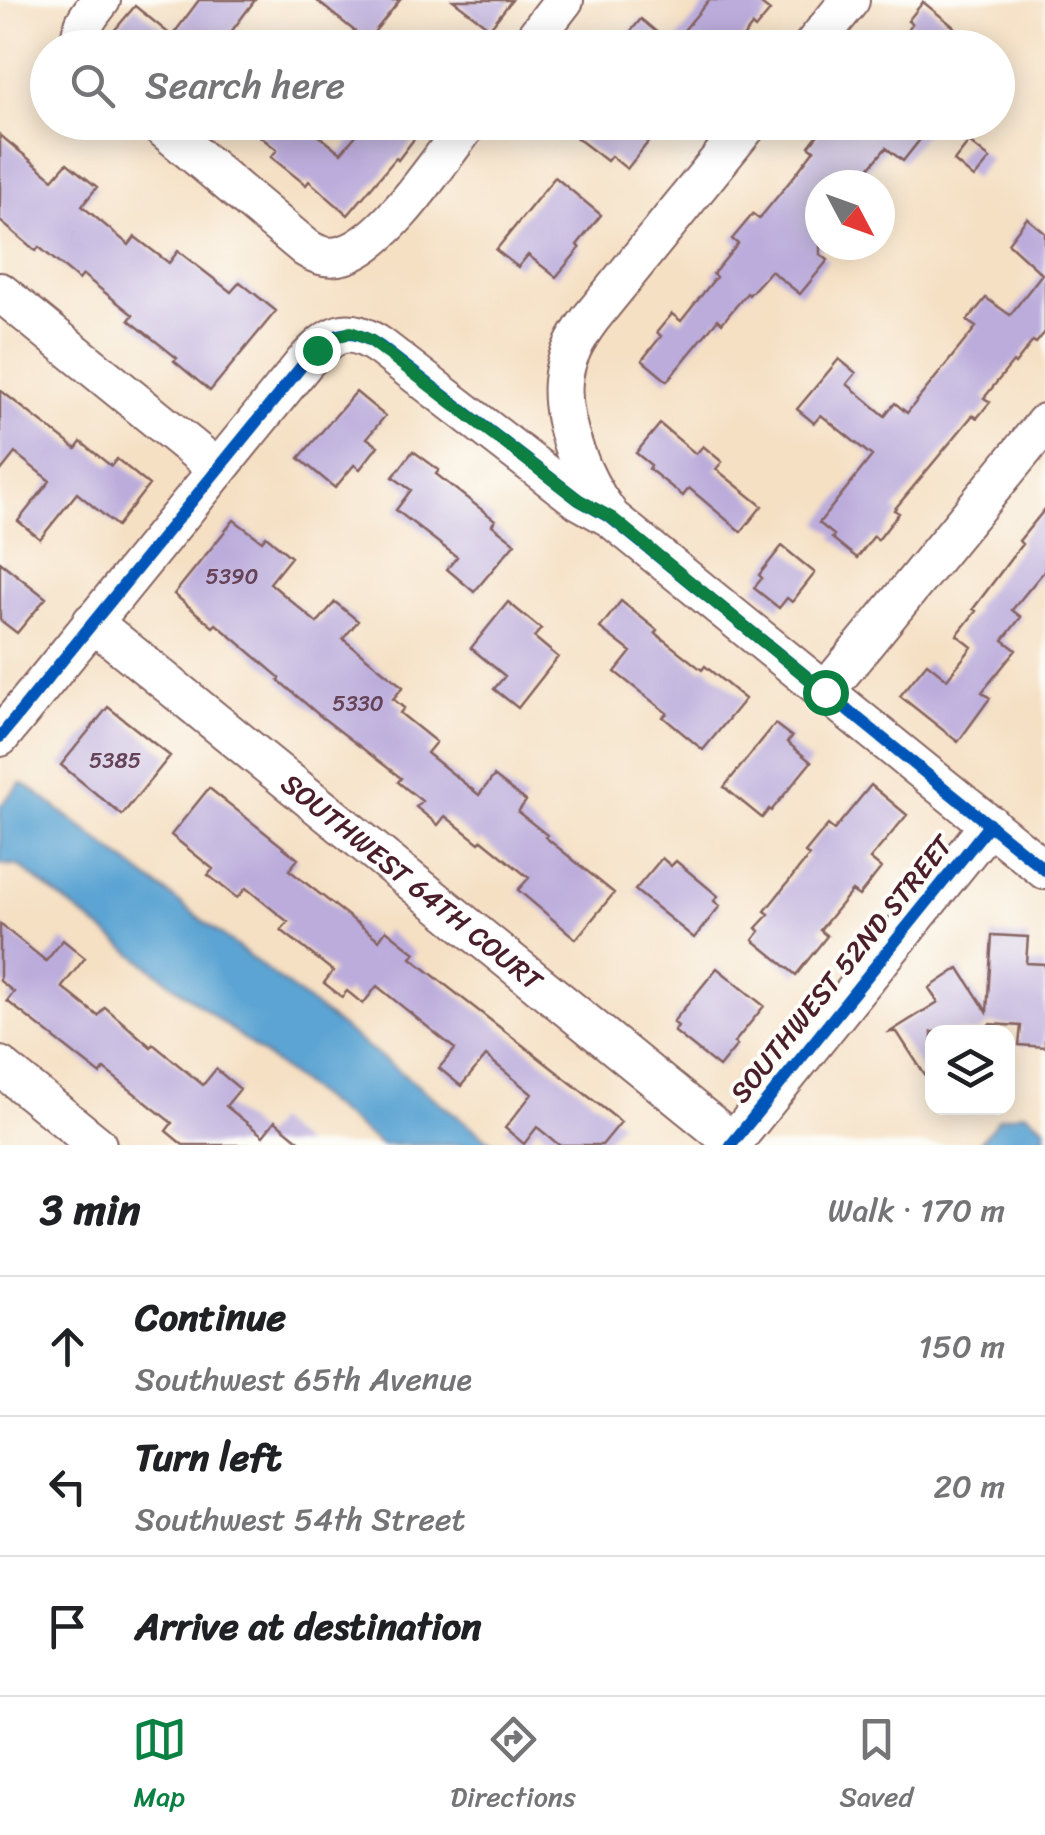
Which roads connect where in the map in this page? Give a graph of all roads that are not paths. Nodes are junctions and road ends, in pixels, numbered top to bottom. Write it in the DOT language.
graph roads {
  1 [pos="101,0"];
  2 [pos="564,0"];
  3 [pos="850,0"];
  4 [pos="82,30"];
  5 [pos="541,30"];
  6 [pos="826,30"];
  7 [pos="177,140"];
  8 [pos="454,140"];
  9 [pos="735,140"];
  10 [pos="0,292"];
  11 [pos="1045,423"];
  12 [pos="218,469"];
  13 [pos="612,518"];
  14 [pos="92,622"];
  15 [pos="825,692"];
  16 [pos="0,737"];
  17 [pos="990,824"];
  18 [pos="1045,870"];
  19 [pos="0,1066"];
  20 [pos="732,1144"];
  21 [pos="98,1145"];
  1 -- 4 [label="street"];
  2 -- 5 [label="street"];
  3 -- 6 [label="street"];
  7 -- 8 [label="street"];
  9 -- 13 [label="street"];
  10 -- 12 [label="street"];
  11 -- 15 [label="street"];
  12 -- 13 [label="street"];
  12 -- 14 [label="street"];
  13 -- 15 [label="street"];
  14 -- 16 [label="street"];
  14 -- 20 [label="street, SOUTHWEST 64TH COURT"];
  15 -- 17 [label="street"];
  17 -- 18 [label="street"];
  17 -- 20 [label="street, SOUTHWEST 52ND STREET"];
  19 -- 21 [label="street"];
}
